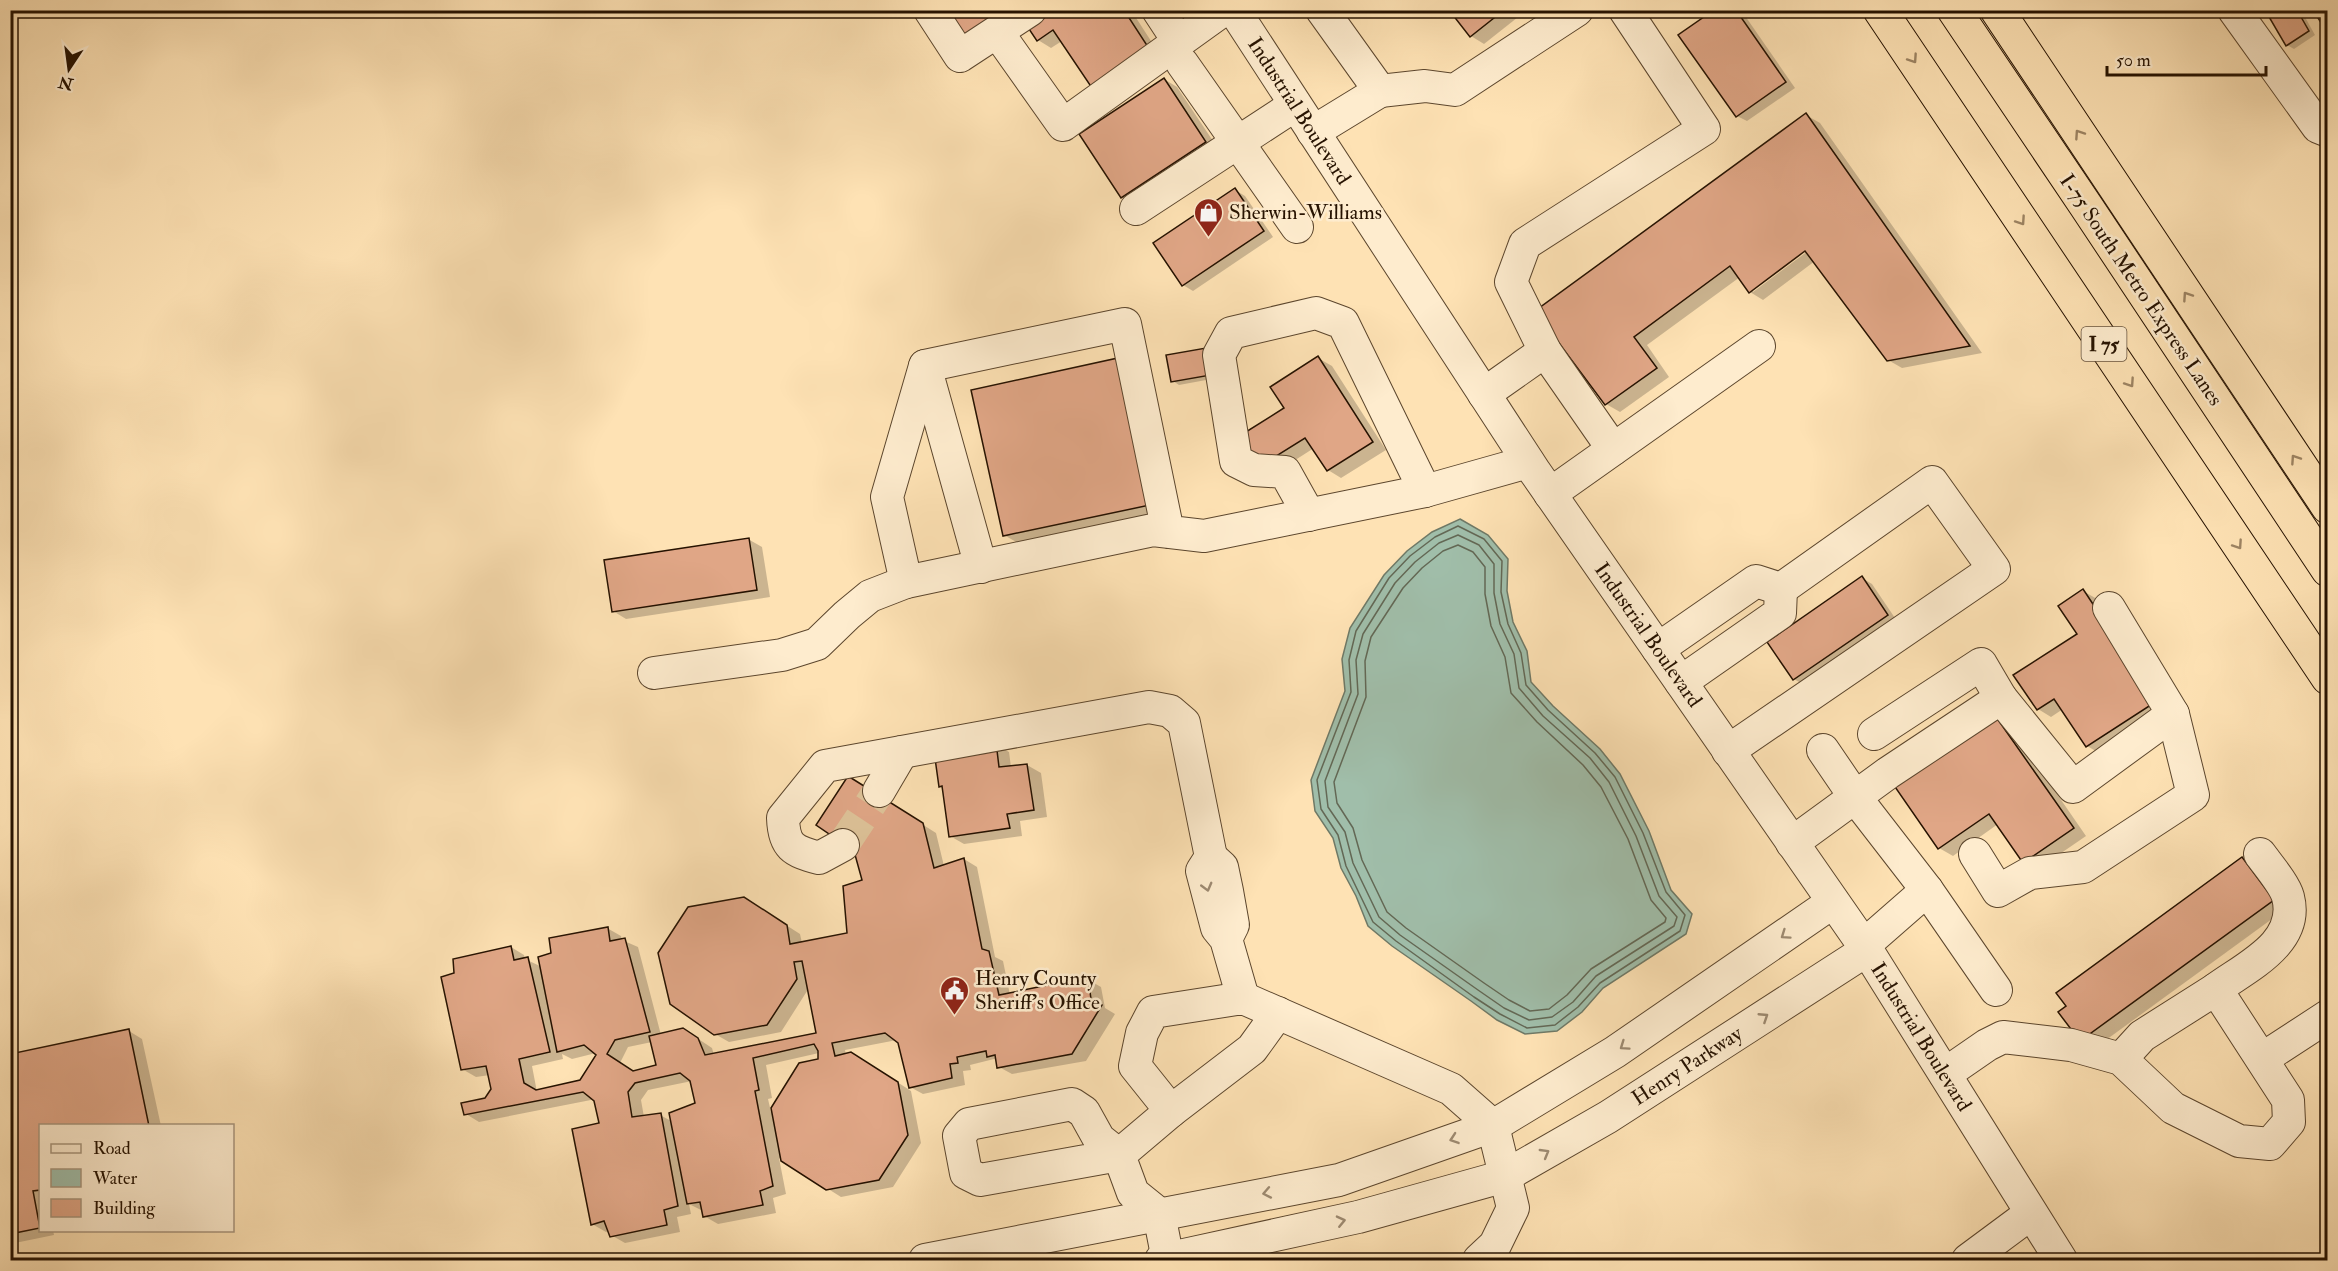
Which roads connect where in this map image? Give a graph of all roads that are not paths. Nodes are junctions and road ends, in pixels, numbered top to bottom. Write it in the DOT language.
graph roads {
  1 [pos="930,10"];
  2 [pos="1030,10"];
  3 [pos="1158,10"];
  4 [pos="1322,10"];
  5 [pos="1577,10"];
  6 [pos="1625,10"];
  7 [pos="1880,10"];
  8 [pos="1954,10"];
  9 [pos="1997,10"];
  10 [pos="2234,10"];
  11 [pos="1234,12"];
  12 [pos="1005,43"];
  13 [pos="1180,53"];
  14 [pos="1380,91"];
  15 [pos="1295,105"];
  16 [pos="2328,131"];
  17 [pos="1313,132"];
  18 [pos="1239,142"];
  19 [pos="1136,209"];
  20 [pos="1297,227"];
  21 [pos="1759,346"];
  22 [pos="1549,357"];
  23 [pos="925,366"];
  24 [pos="1489,401"];
  25 [pos="1613,449"];
  26 [pos="1528,462"];
  27 [pos="1425,491"];
  28 [pos="1550,494"];
  29 [pos="2328,507"];
  30 [pos="1309,515"];
  31 [pos="1168,532"];
  32 [pos="981,567"];
  33 [pos="2328,570"];
  34 [pos="906,582"];
  35 [pos="1781,589"];
  36 [pos="2109,608"];
  37 [pos="1715,610"];
  38 [pos="1737,642"];
  39 [pos="1658,649"];
  40 [pos="654,674"];
  41 [pos="2328,678"];
  42 [pos="1680,682"];
  43 [pos="2001,698"];
  44 [pos="2174,714"];
  45 [pos="1874,734"];
  46 [pos="1823,750"];
  47 [pos="1728,751"];
  48 [pos="902,752"];
  49 [pos="879,791"];
  50 [pos="1856,797"];
  51 [pos="1792,843"];
  52 [pos="843,845"];
  53 [pos="1975,854"];
  54 [pos="2260,854"];
  55 [pos="1927,890"];
  56 [pos="1833,902"];
  57 [pos="1865,948"];
  58 [pos="2216,989"];
  59 [pos="1996,990"];
  60 [pos="1243,998"];
  61 [pos="1278,1013"];
  62 [pos="2328,1016"];
  63 [pos="2121,1059"];
  64 [pos="2262,1059"];
  65 [pos="1945,1074"];
  66 [pos="1171,1111"];
  67 [pos="1493,1125"];
  68 [pos="1505,1176"];
  69 [pos="1159,1214"];
  70 [pos="2030,1214"];
  71 [pos="925,1260"];
  72 [pos="1166,1260"];
  73 [pos="1479,1260"];
  74 [pos="1968,1260"];
  75 [pos="2061,1260"];
  1 -- 2 [label="street"];
  3 -- 13 [label="street"];
  4 -- 14 [label="street"];
  5 -- 14 [label="street"];
  6 -- 22 [label="street"];
  7 -- 41 [label="highway, I 75, one-way"];
  8 -- 33 [label="highway, I-75 South Metro Express Lanes"];
  29 -- 9 [label="highway, one-way"];
  10 -- 16 [label="street"];
  11 -- 13 [label="street"];
  11 -- 15 [label="street, Industrial Boulevard"];
  12 -- 13 [label="street"];
  13 -- 18 [label="street"];
  14 -- 17 [label="street"];
  15 -- 17 [label="street, Industrial Boulevard"];
  15 -- 18 [label="street"];
  17 -- 24 [label="street, Industrial Boulevard"];
  18 -- 19 [label="street"];
  18 -- 20 [label="street"];
  21 -- 25 [label="street"];
  22 -- 24 [label="street"];
  22 -- 25 [label="street"];
  23 -- 31 [label="street"];
  23 -- 32 [label="street"];
  23 -- 34 [label="street"];
  24 -- 26 [label="street, Industrial Boulevard"];
  25 -- 28 [label="street"];
  26 -- 27 [label="street"];
  26 -- 28 [label="street, Industrial Boulevard"];
  27 -- 30 [label="street"];
  27 -- 30 [label="street"];
  28 -- 39 [label="street, Industrial Boulevard"];
  30 -- 31 [label="street"];
  31 -- 32 [label="street"];
  32 -- 34 [label="street"];
  34 -- 40 [label="street"];
  35 -- 37 [label="street"];
  35 -- 38 [label="street"];
  35 -- 47 [label="street"];
  36 -- 44 [label="street"];
  37 -- 38 [label="street"];
  37 -- 39 [label="street"];
  38 -- 42 [label="street"];
  39 -- 42 [label="street, Industrial Boulevard"];
  42 -- 47 [label="street, Industrial Boulevard"];
  43 -- 44 [label="street"];
  43 -- 45 [label="street"];
  43 -- 50 [label="street"];
  44 -- 53 [label="street"];
  46 -- 50 [label="street"];
  47 -- 51 [label="street, Industrial Boulevard"];
  48 -- 49 [label="street"];
  48 -- 52 [label="street"];
  48 -- 60 [label="street"];
  50 -- 51 [label="street"];
  50 -- 55 [label="street"];
  51 -- 56 [label="street, Industrial Boulevard"];
  54 -- 58 [label="street"];
  55 -- 57 [label="street, Henry Parkway"];
  55 -- 59 [label="street"];
  56 -- 57 [label="street, Industrial Boulevard"];
  56 -- 67 [label="street, one-way"];
  57 -- 65 [label="street, Industrial Boulevard"];
  68 -- 57 [label="street, Henry Parkway, one-way"];
  58 -- 63 [label="street"];
  58 -- 64 [label="street"];
  60 -- 61 [label="street"];
  60 -- 66 [label="street"];
  61 -- 66 [label="street"];
  61 -- 67 [label="street"];
  62 -- 64 [label="street"];
  63 -- 64 [label="street"];
  63 -- 65 [label="street"];
  65 -- 70 [label="street, Industrial Boulevard"];
  66 -- 69 [label="street"];
  67 -- 68 [label="street"];
  67 -- 69 [label="street, one-way"];
  72 -- 68 [label="street, Henry Parkway, one-way"];
  68 -- 73 [label="street"];
  69 -- 71 [label="street"];
  69 -- 72 [label="street, Henry Parkway"];
  70 -- 74 [label="street"];
  70 -- 75 [label="street, Industrial Boulevard"];
}
